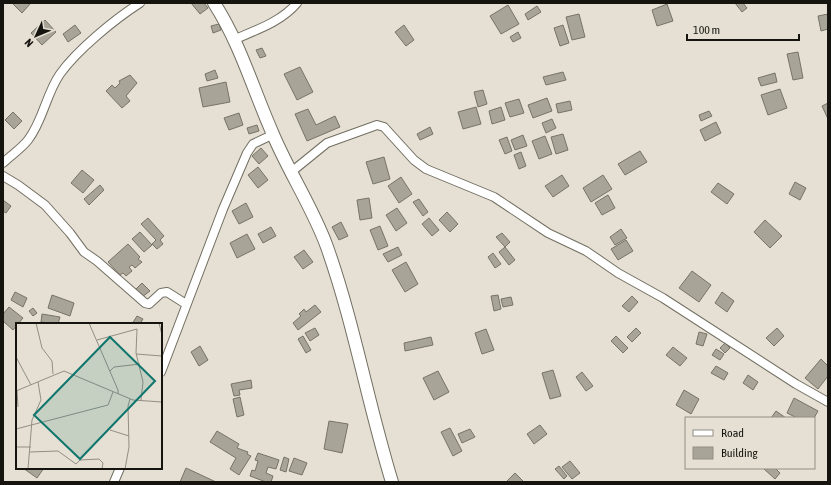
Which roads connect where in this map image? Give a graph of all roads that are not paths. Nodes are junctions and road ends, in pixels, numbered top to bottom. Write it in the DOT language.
graph roads {
  1 [pos="140,3"];
  2 [pos="214,3"];
  3 [pos="297,3"];
  4 [pos="233,40"];
  5 [pos="272,135"];
  6 [pos="3,163"];
  7 [pos="290,173"];
  8 [pos="3,176"];
  9 [pos="186,304"];
  10 [pos="162,369"];
  11 [pos="828,402"];
  12 [pos="120,469"];
  13 [pos="114,482"];
  14 [pos="392,482"];
  1 -- 6 [label="street"];
  2 -- 4 [label="main road"];
  3 -- 4 [label="street"];
  4 -- 5 [label="main road"];
  5 -- 7 [label="main road"];
  5 -- 9 [label="street"];
  7 -- 11 [label="street"];
  7 -- 14 [label="main road"];
  8 -- 9 [label="street"];
  9 -- 10 [label="street"];
  12 -- 13 [label="street"];
}
